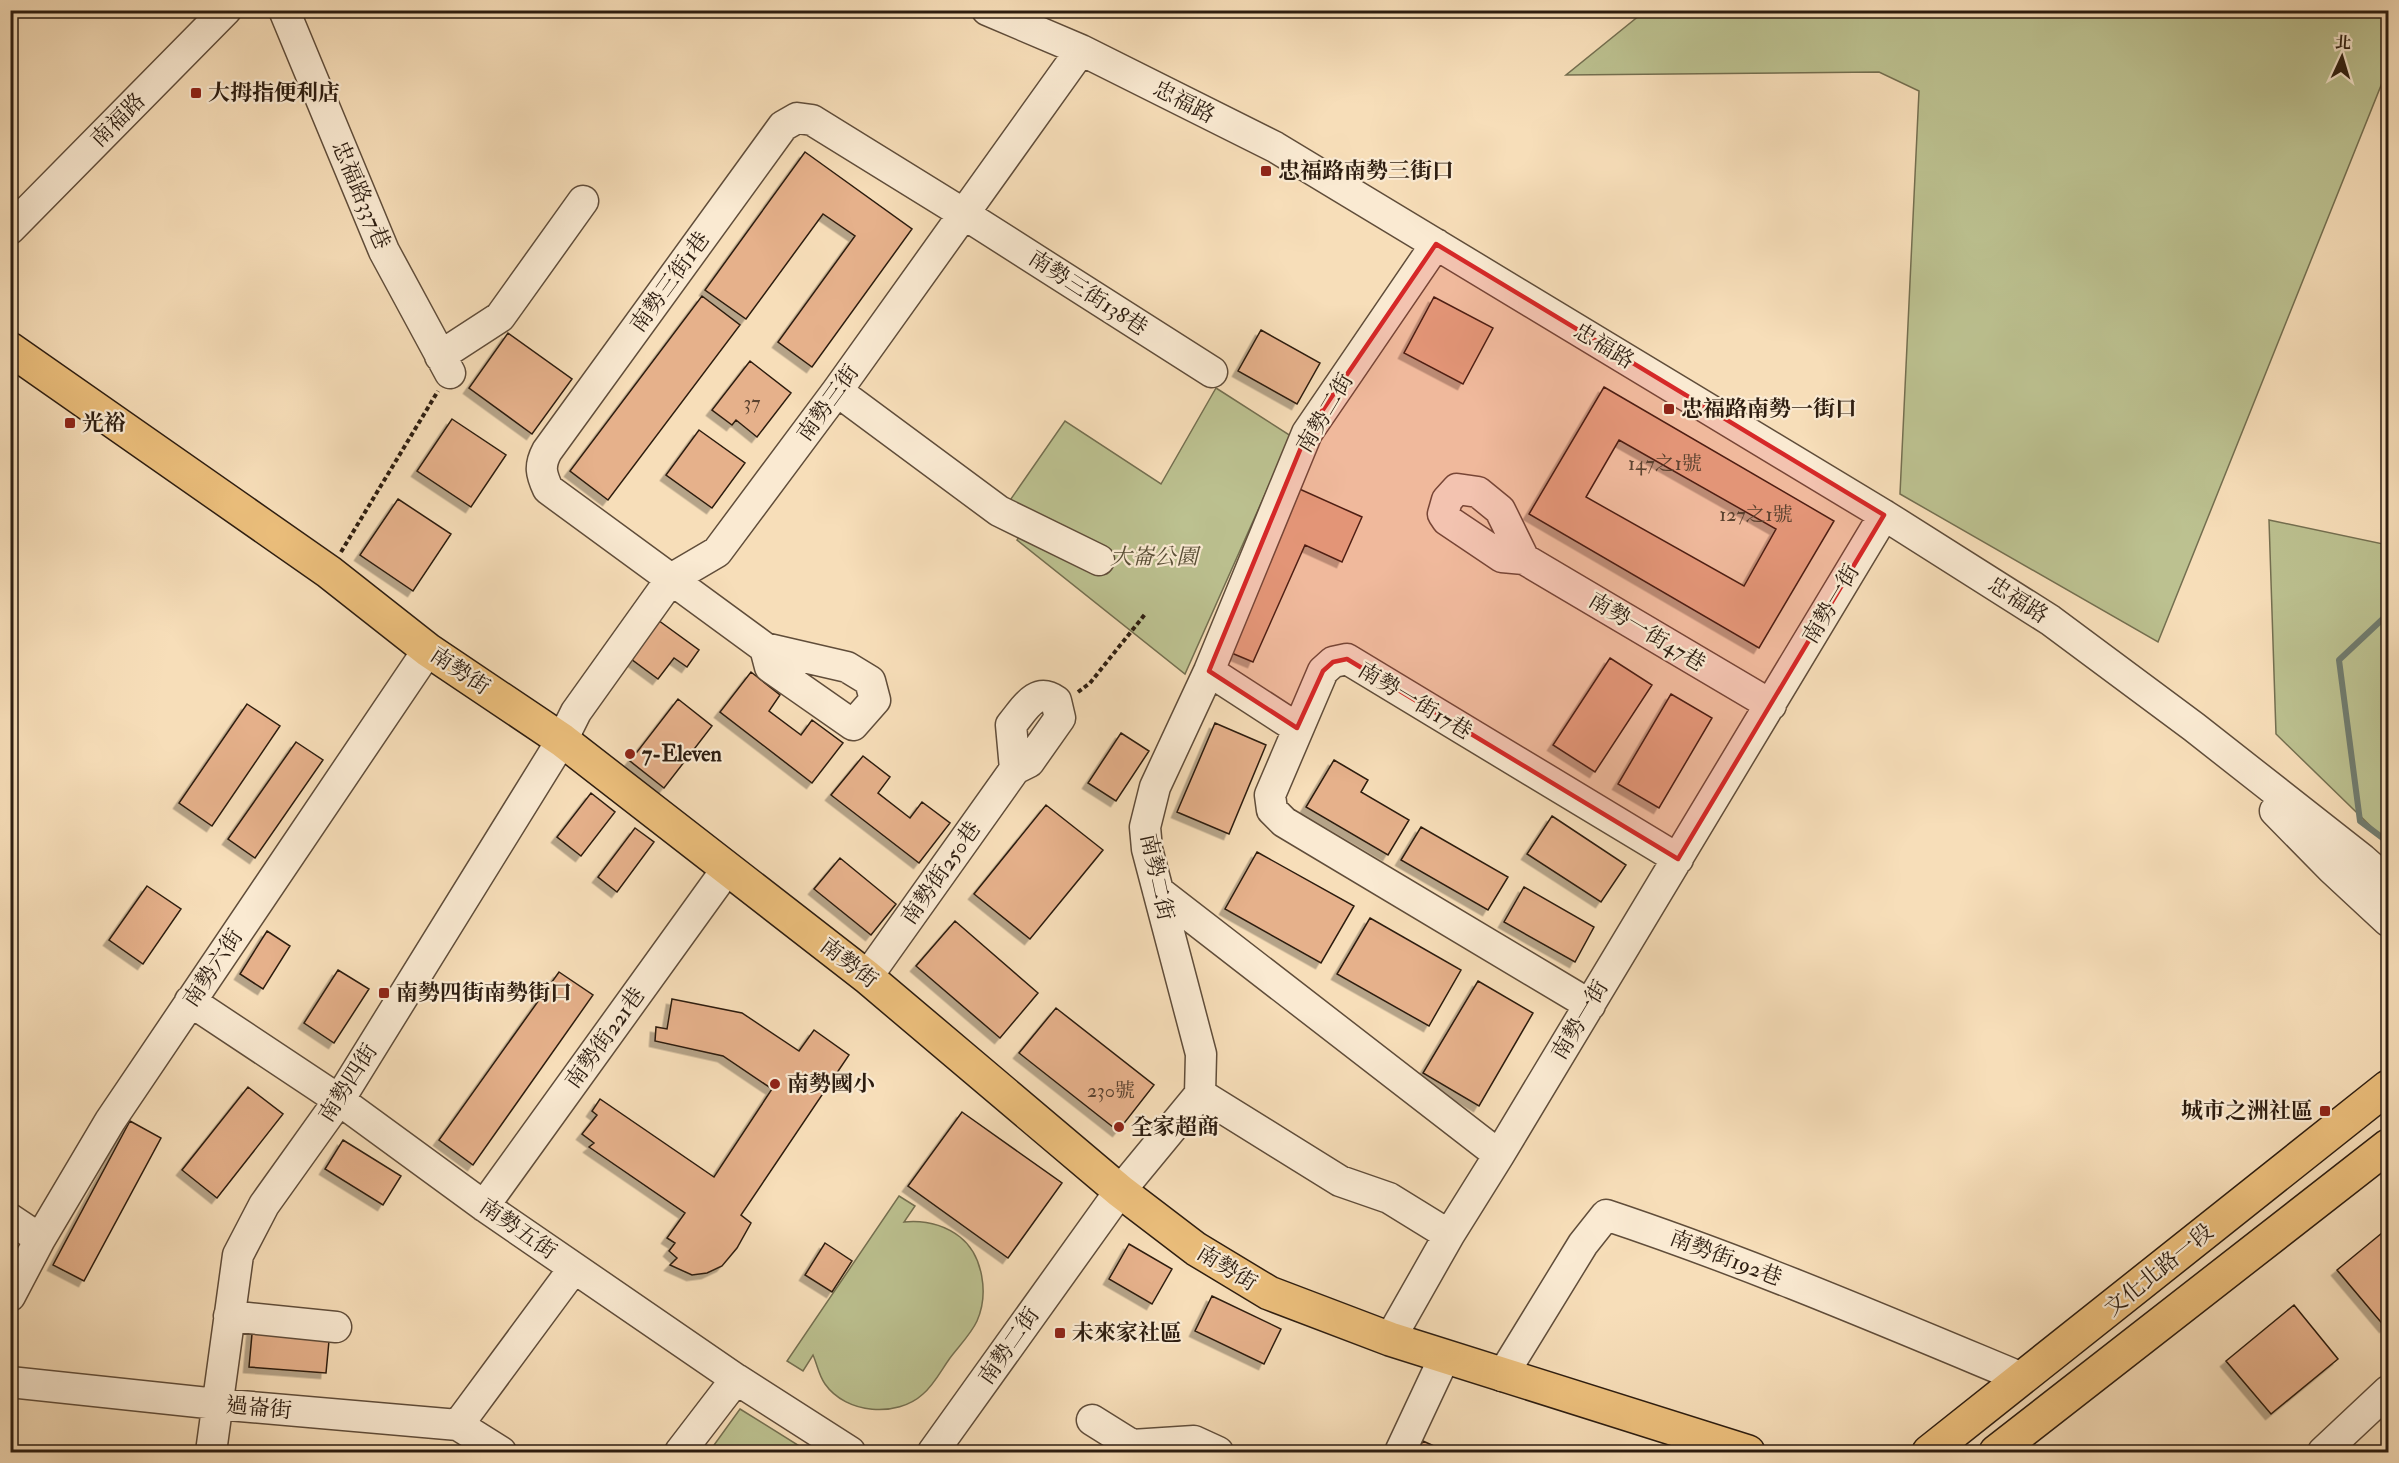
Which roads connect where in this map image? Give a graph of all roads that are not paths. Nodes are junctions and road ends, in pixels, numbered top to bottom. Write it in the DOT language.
graph roads {
  1 [pos="226,10"];
  2 [pos="284,10"];
  3 [pos="987,10"];
  4 [pos="1081,50"];
  5 [pos="583,201"];
  6 [pos="964,214"];
  7 [pos="10,229"];
  8 [pos="1436,244"];
  9 [pos="10,348"];
  10 [pos="1212,372"];
  11 [pos="837,391"];
  12 [pos="1884,515"];
  13 [pos="1524,559"];
  14 [pos="1099,560"];
  15 [pos="671,579"];
  16 [pos="765,648"];
  17 [pos="428,650"];
  18 [pos="1209,671"];
  19 [pos="1770,705"];
  20 [pos="1059,707"];
  21 [pos="1297,728"];
  22 [pos="562,740"];
  23 [pos="2261,787"];
  24 [pos="1678,859"];
  25 [pos="727,869"];
  26 [pos="2388,882"];
  27 [pos="1158,891"];
  28 [pos="2388,921"];
  29 [pos="867,977"];
  30 [pos="190,1001"];
  31 [pos="1590,1005"];
  32 [pos="2388,1087"];
  33 [pos="1200,1094"];
  34 [pos="339,1100"];
  35 [pos="2388,1146"];
  36 [pos="1499,1155"];
  37 [pos="1120,1191"];
  38 [pos="484,1206"];
  39 [pos="10,1219"];
  40 [pos="1449,1235"];
  41 [pos="40,1239"];
  42 [pos="574,1268"];
  43 [pos="10,1296"];
  44 [pos="229,1316"];
  45 [pos="336,1326"];
  46 [pos="1389,1339"];
  47 [pos="1445,1356"];
  48 [pos="1502,1376"];
  49 [pos="2022,1378"];
  50 [pos="736,1379"];
  51 [pos="10,1382"];
  52 [pos="2388,1391"];
  53 [pos="217,1404"];
  54 [pos="1092,1419"];
  55 [pos="458,1425"];
  56 [pos="211,1452"];
  57 [pos="501,1452"];
  58 [pos="680,1452"];
  59 [pos="850,1452"];
  60 [pos="933,1452"];
  61 [pos="1218,1452"];
  62 [pos="1400,1452"];
  63 [pos="1748,1452"];
  64 [pos="1929,1452"];
  65 [pos="1996,1452"];
  66 [pos="2323,1452"];
  1 -- 7 [label="street, 南福路"];
  2 -- 5 [label="street, 忠福路337巷"];
  3 -- 4 [label="street, 忠福路"];
  4 -- 6 [label="street, 南勢三街"];
  4 -- 8 [label="street, 忠福路"];
  6 -- 10 [label="street, 南勢三街138巷"];
  6 -- 11 [label="street, 南勢三街"];
  6 -- 15 [label="street, 南勢三街1巷"];
  8 -- 12 [label="street, 忠福路"];
  8 -- 18 [label="street, 南勢二街"];
  9 -- 17 [label="main road, 南勢街"];
  11 -- 14 [label="street"];
  11 -- 15 [label="street, 南勢三街"];
  12 -- 19 [label="street, 南勢一街"];
  12 -- 23 [label="street, 忠福路"];
  13 -- 19 [label="street, 南勢一街47巷"];
  15 -- 16 [label="street"];
  15 -- 22 [label="street, 南勢三街"];
  17 -- 22 [label="main road, 南勢街"];
  17 -- 30 [label="street, 南勢六街"];
  18 -- 21 [label="street"];
  18 -- 27 [label="street, 南勢二街"];
  19 -- 24 [label="street, 南勢一街"];
  20 -- 29 [label="street, 南勢街250巷"];
  21 -- 24 [label="street, 南勢一街17巷"];
  21 -- 31 [label="street, 南勢一街17巷"];
  22 -- 25 [label="main road, 南勢街"];
  22 -- 34 [label="street, 南勢四街"];
  23 -- 26 [label="street, 忠福路"];
  23 -- 28 [label="street, 忠福路"];
  24 -- 31 [label="street, 南勢一街"];
  25 -- 29 [label="main road, 南勢街"];
  25 -- 38 [label="street, 南勢街221巷"];
  27 -- 33 [label="street, 南勢二街"];
  27 -- 36 [label="street"];
  29 -- 37 [label="main road, 南勢街"];
  30 -- 34 [label="street, 南勢五街"];
  30 -- 41 [label="street, 南勢六街"];
  31 -- 36 [label="street, 南勢一街"];
  32 -- 49 [label="main road, 文化北路一段"];
  33 -- 37 [label="street, 南勢二街"];
  33 -- 40 [label="street"];
  34 -- 38 [label="street, 南勢五街"];
  34 -- 44 [label="street, 南勢四街"];
  35 -- 65 [label="main road, 文化北路一段"];
  36 -- 40 [label="street, 南勢一街"];
  37 -- 46 [label="main road, 南勢街"];
  37 -- 60 [label="street, 南勢二街"];
  38 -- 42 [label="street, 南勢五街"];
  39 -- 41 [label="street"];
  40 -- 46 [label="street, 南勢一街"];
  41 -- 43 [label="street, 南勢六街"];
  42 -- 50 [label="street, 南勢五街"];
  42 -- 55 [label="street"];
  44 -- 45 [label="street"];
  44 -- 53 [label="street, 南勢四街"];
  46 -- 47 [label="main road, 南勢街"];
  47 -- 48 [label="main road, 南勢街"];
  47 -- 62 [label="street"];
  48 -- 49 [label="street, 南勢街192巷"];
  48 -- 63 [label="main road, 南勢街"];
  49 -- 64 [label="main road, 文化北路一段"];
  50 -- 58 [label="street"];
  50 -- 59 [label="street, 南勢五街"];
  51 -- 53 [label="street, 過崙街"];
  52 -- 66 [label="street"];
  53 -- 55 [label="street, 過崙街"];
  53 -- 56 [label="street, 南勢四街"];
  54 -- 61 [label="street"];
  55 -- 57 [label="street, 過崙街"];
}
